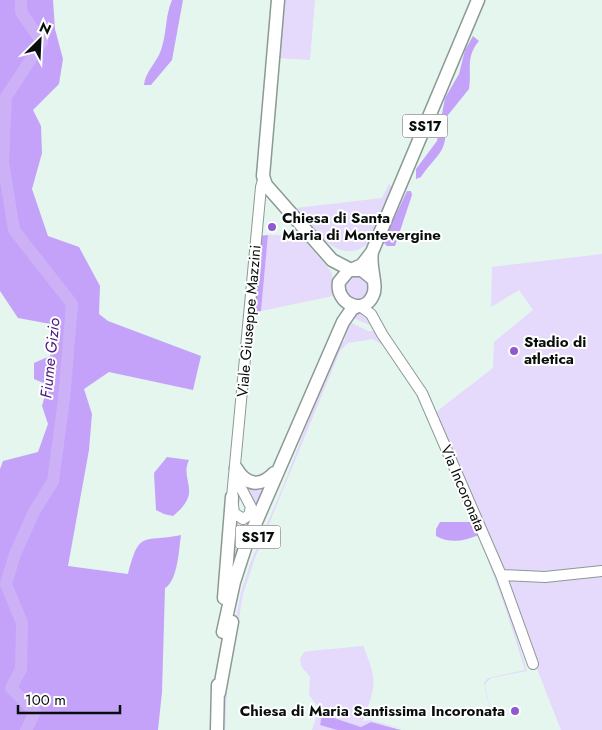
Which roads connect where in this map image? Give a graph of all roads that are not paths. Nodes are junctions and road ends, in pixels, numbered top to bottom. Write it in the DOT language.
graph roads {
  1 [pos="278,0"];
  2 [pos="478,0"];
  3 [pos="263,180"];
  4 [pos="274,193"];
  5 [pos="259,203"];
  6 [pos="372,252"];
  7 [pos="332,260"];
  8 [pos="352,269"];
  9 [pos="373,279"];
  10 [pos="338,284"];
  11 [pos="372,297"];
  12 [pos="342,299"];
  13 [pos="359,306"];
  14 [pos="343,322"];
  15 [pos="376,322"];
  16 [pos="316,386"];
  17 [pos="236,465"];
  18 [pos="277,470"];
  19 [pos="232,497"];
  20 [pos="602,571"];
  21 [pos="500,575"];
  22 [pos="222,632"];
  23 [pos="534,664"];
  24 [pos="219,693"];
  25 [pos="216,730"];
  1 -- 3 [label="main road, Viale Giuseppe Mazzini"];
  2 -- 6 [label="main road, SS17"];
  3 -- 4 [label="main road"];
  3 -- 5 [label="street, Viale Giuseppe Mazzini"];
  4 -- 5 [label="street"];
  4 -- 7 [label="main road"];
  5 -- 17 [label="street, Viale Giuseppe Mazzini"];
  6 -- 8 [label="main road, SS17"];
  6 -- 9 [label="main road, SS17"];
  7 -- 8 [label="main road"];
  7 -- 10 [label="main road"];
  8 -- 9 [label="main road"];
  8 -- 10 [label="main road"];
  9 -- 11 [label="main road"];
  10 -- 12 [label="main road"];
  11 -- 13 [label="main road"];
  11 -- 15 [label="street, Via Incoronata"];
  12 -- 13 [label="main road"];
  12 -- 14 [label="main road, SS17"];
  13 -- 14 [label="main road, SS17"];
  13 -- 15 [label="street, Via Incoronata"];
  14 -- 16 [label="main road, SS17"];
  15 -- 21 [label="street, Via Incoronata"];
  16 -- 18 [label="main road, SS17"];
  16 -- 24 [label="main road, SS17"];
  17 -- 18 [label="main road"];
  17 -- 19 [label="street, Viale Giuseppe Mazzini"];
  17 -- 19 [label="street, Viale Giuseppe Mazzini"];
  18 -- 22 [label="main road, SS17"];
  19 -- 22 [label="main road"];
  20 -- 21 [label="street"];
  21 -- 23 [label="street, Via Incoronata"];
  22 -- 24 [label="main road, SS17"];
  24 -- 25 [label="main road, SS17"];
}
